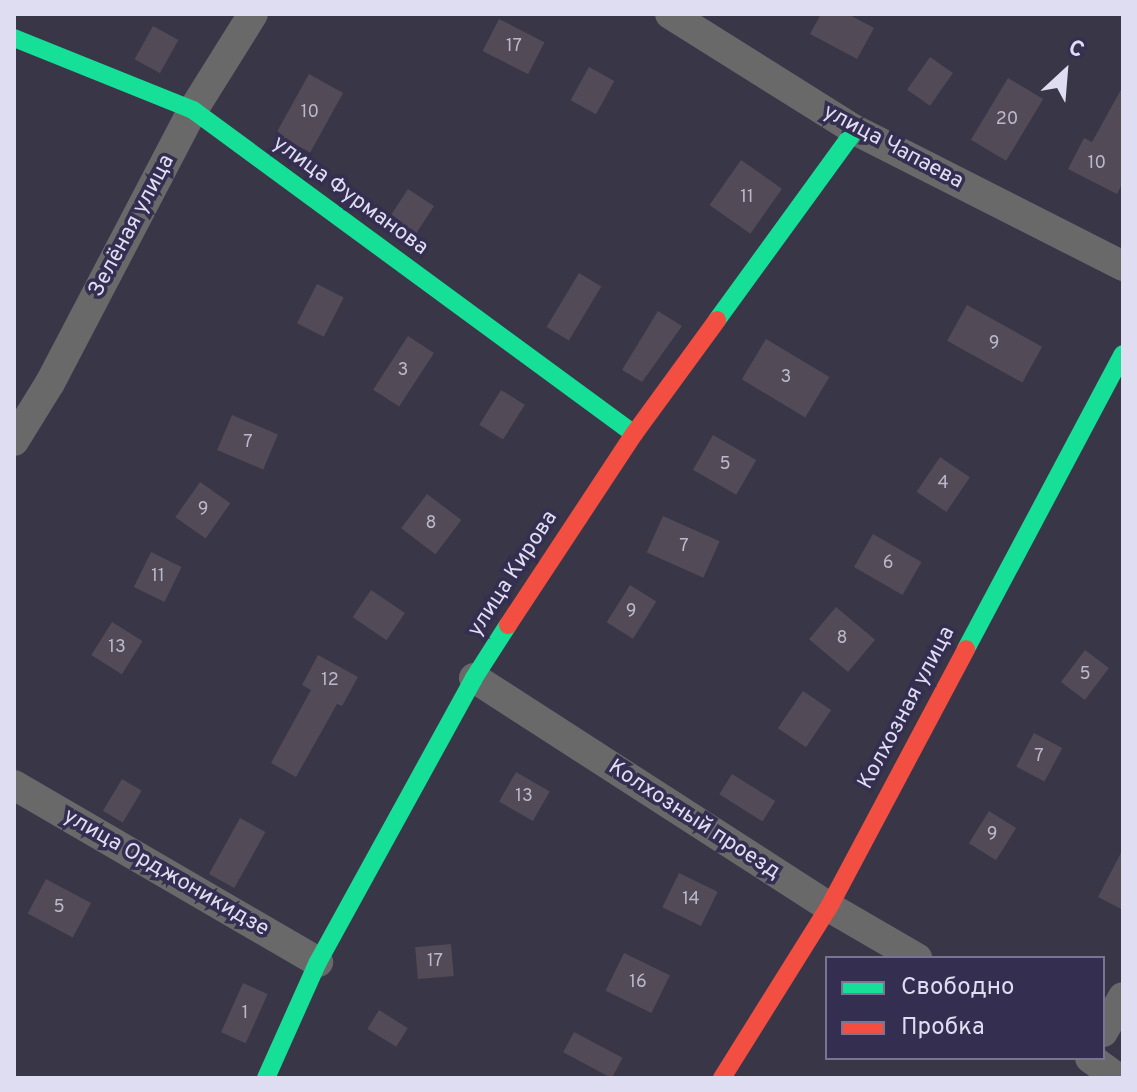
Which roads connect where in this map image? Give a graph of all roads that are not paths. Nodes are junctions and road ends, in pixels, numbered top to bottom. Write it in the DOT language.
graph roads {
  1 [pos="253,14"];
  2 [pos="670,14"];
  3 [pos="704,23"];
  4 [pos="14,38"];
  5 [pos="193,110"];
  6 [pos="855,130"];
  7 [pos="1123,266"];
  8 [pos="1123,354"];
  9 [pos="634,434"];
  10 [pos="14,441"];
  11 [pos="474,678"];
  12 [pos="14,785"];
  13 [pos="829,907"];
  14 [pos="914,956"];
  15 [pos="318,962"];
  16 [pos="1123,997"];
  17 [pos="1105,1028"];
  18 [pos="1093,1060"];
  19 [pos="266,1078"];
  20 [pos="722,1078"];
  21 [pos="1118,1078"];
  1 -- 5 [label="street, Зелёная улица"];
  2 -- 3 [label="street, улица Чапаева"];
  3 -- 6 [label="street, улица Чапаева"];
  4 -- 5 [label="street, улица Фурманова"];
  5 -- 9 [label="street, улица Фурманова"];
  5 -- 10 [label="street, Зелёная улица"];
  6 -- 7 [label="street, улица Чапаева"];
  6 -- 9 [label="street, улица Кирова"];
  8 -- 13 [label="street, Колхозная улица"];
  9 -- 11 [label="street, улица Кирова"];
  11 -- 13 [label="street, Колхозный проезд"];
  11 -- 15 [label="street, улица Кирова"];
  12 -- 15 [label="street, улица Орджоникидзе"];
  13 -- 14 [label="street, Колхозный проезд"];
  13 -- 20 [label="street, Колхозная улица"];
  15 -- 19 [label="street, улица Кирова"];
  16 -- 17 [label="street"];
  18 -- 21 [label="street"];
}
